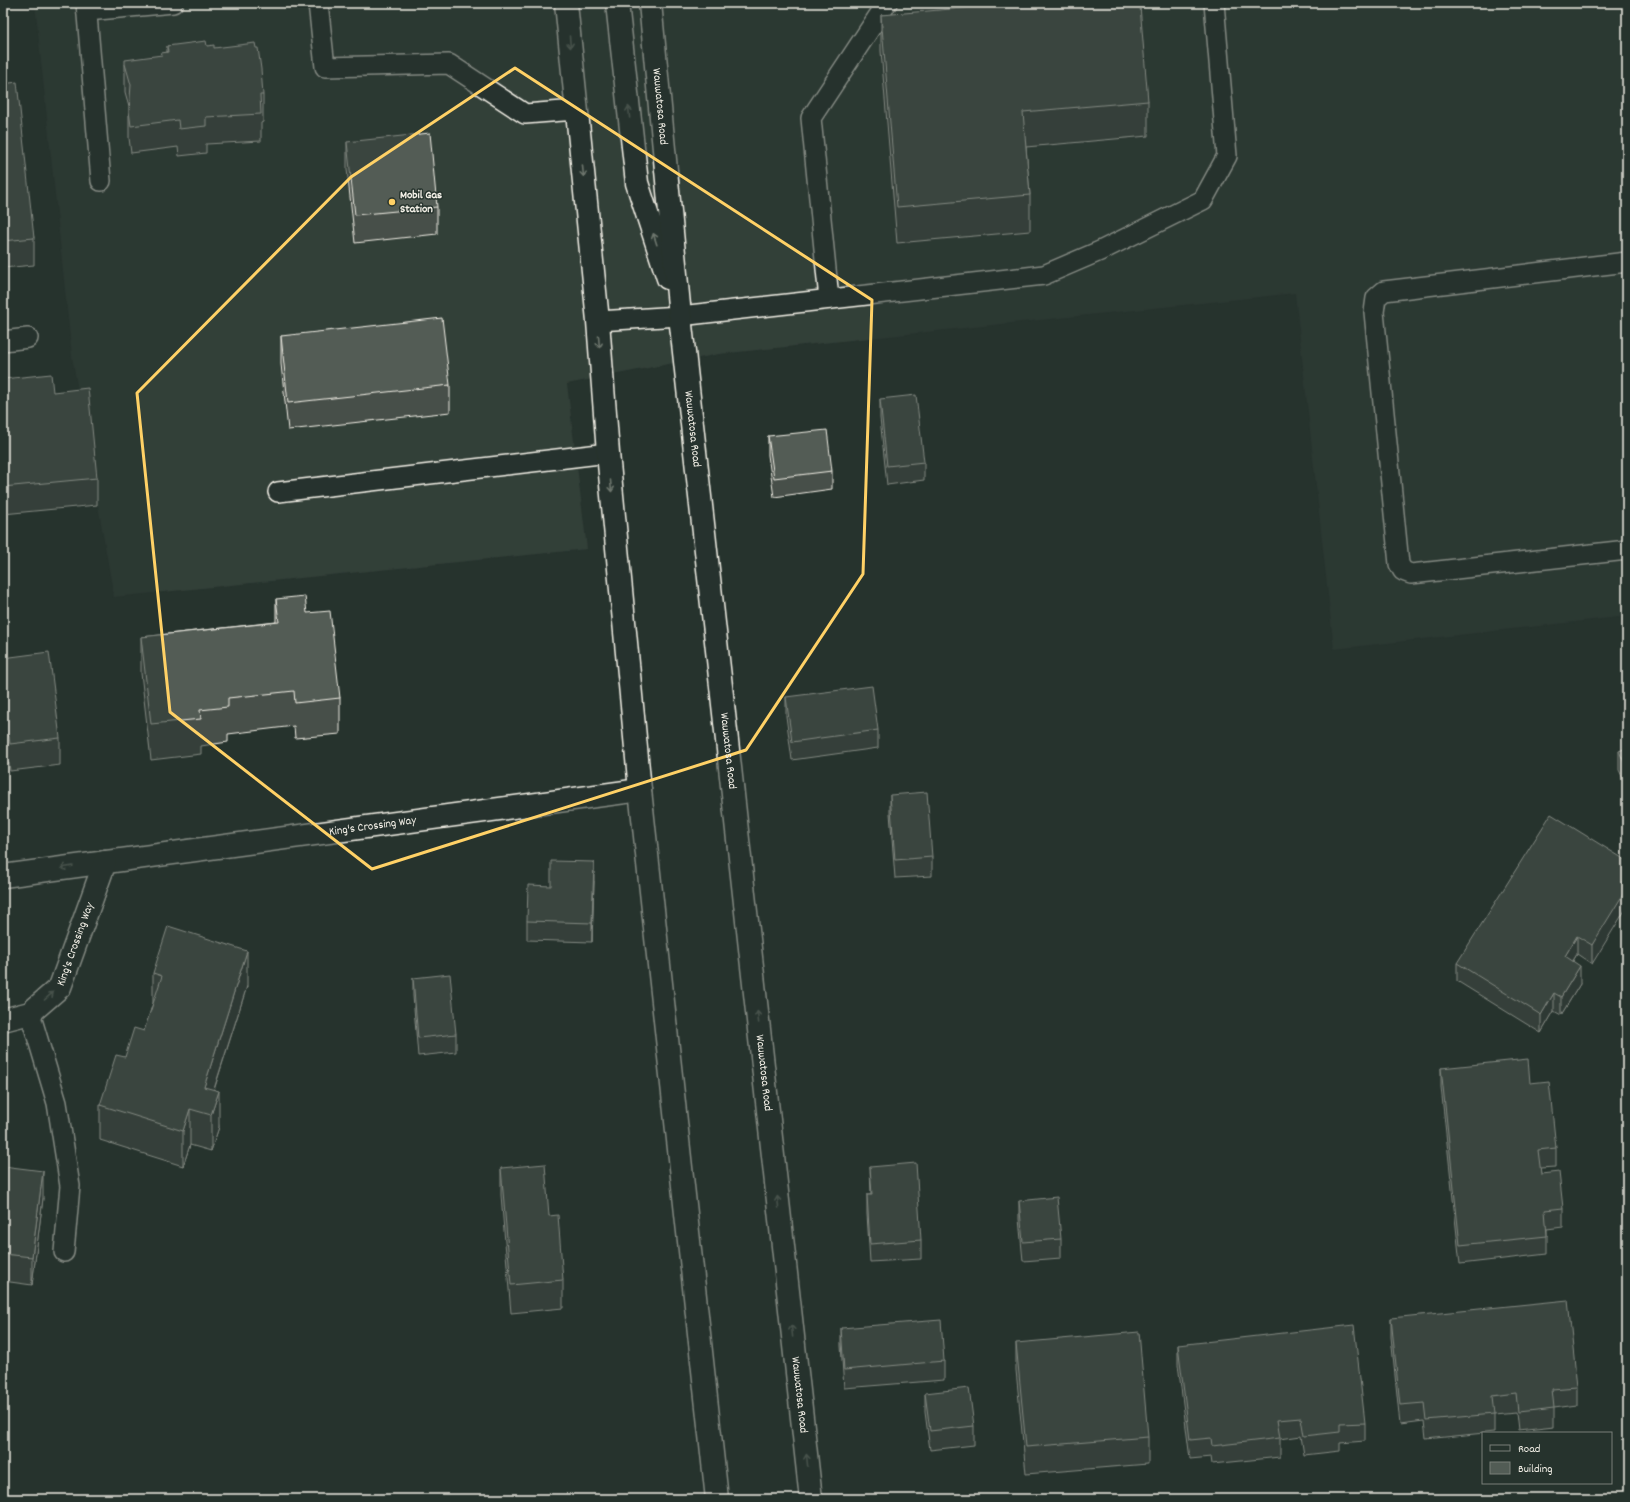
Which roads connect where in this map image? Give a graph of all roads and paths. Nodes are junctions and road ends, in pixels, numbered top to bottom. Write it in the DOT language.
graph roads {
  1 [pos="174,3"];
  2 [pos="318,3"];
  3 [pos="566,3"];
  4 [pos="617,3"];
  5 [pos="650,3"];
  6 [pos="887,3"];
  7 [pos="1214,3"];
  8 [pos="86,7"];
  9 [pos="576,110"];
  10 [pos="101,181"];
  11 [pos="1627,262"];
  12 [pos="829,299"];
  13 [pos="680,316"];
  14 [pos="598,321"];
  15 [pos="28,338"];
  16 [pos="3,341"];
  17 [pos="608,453"];
  18 [pos="278,492"];
  19 [pos="1627,550"];
  20 [pos="640,790"];
  21 [pos="106,862"];
  22 [pos="3,876"];
  23 [pos="30,1013"];
  24 [pos="3,1020"];
  25 [pos="64,1252"];
  26 [pos="717,1499"];
  27 [pos="811,1499"];
  1 -- 8 [label="lane"];
  2 -- 9 [label="lane"];
  3 -- 9 [label="main road, one-way"];
  13 -- 4 [label="main road, one-way"];
  5 -- 13 [label="main road, Wauwatosa Road"];
  6 -- 12 [label="lane"];
  7 -- 12 [label="lane"];
  8 -- 10 [label="lane"];
  9 -- 14 [label="main road, one-way"];
  11 -- 19 [label="lane"];
  12 -- 13 [label="lane"];
  13 -- 14 [label="lane"];
  27 -- 13 [label="main road, Wauwatosa Road, one-way"];
  14 -- 17 [label="main road, one-way"];
  15 -- 16 [label="lane"];
  17 -- 18 [label="lane"];
  17 -- 20 [label="main road, one-way"];
  20 -- 21 [label="main road, King's Crossing Way"];
  20 -- 26 [label="main road"];
  21 -- 22 [label="main road, King's Crossing Way, one-way"];
  23 -- 21 [label="main road, King's Crossing Way, one-way"];
  23 -- 24 [label="main road, King's Crossing Way"];
  23 -- 25 [label="lane"];
}
